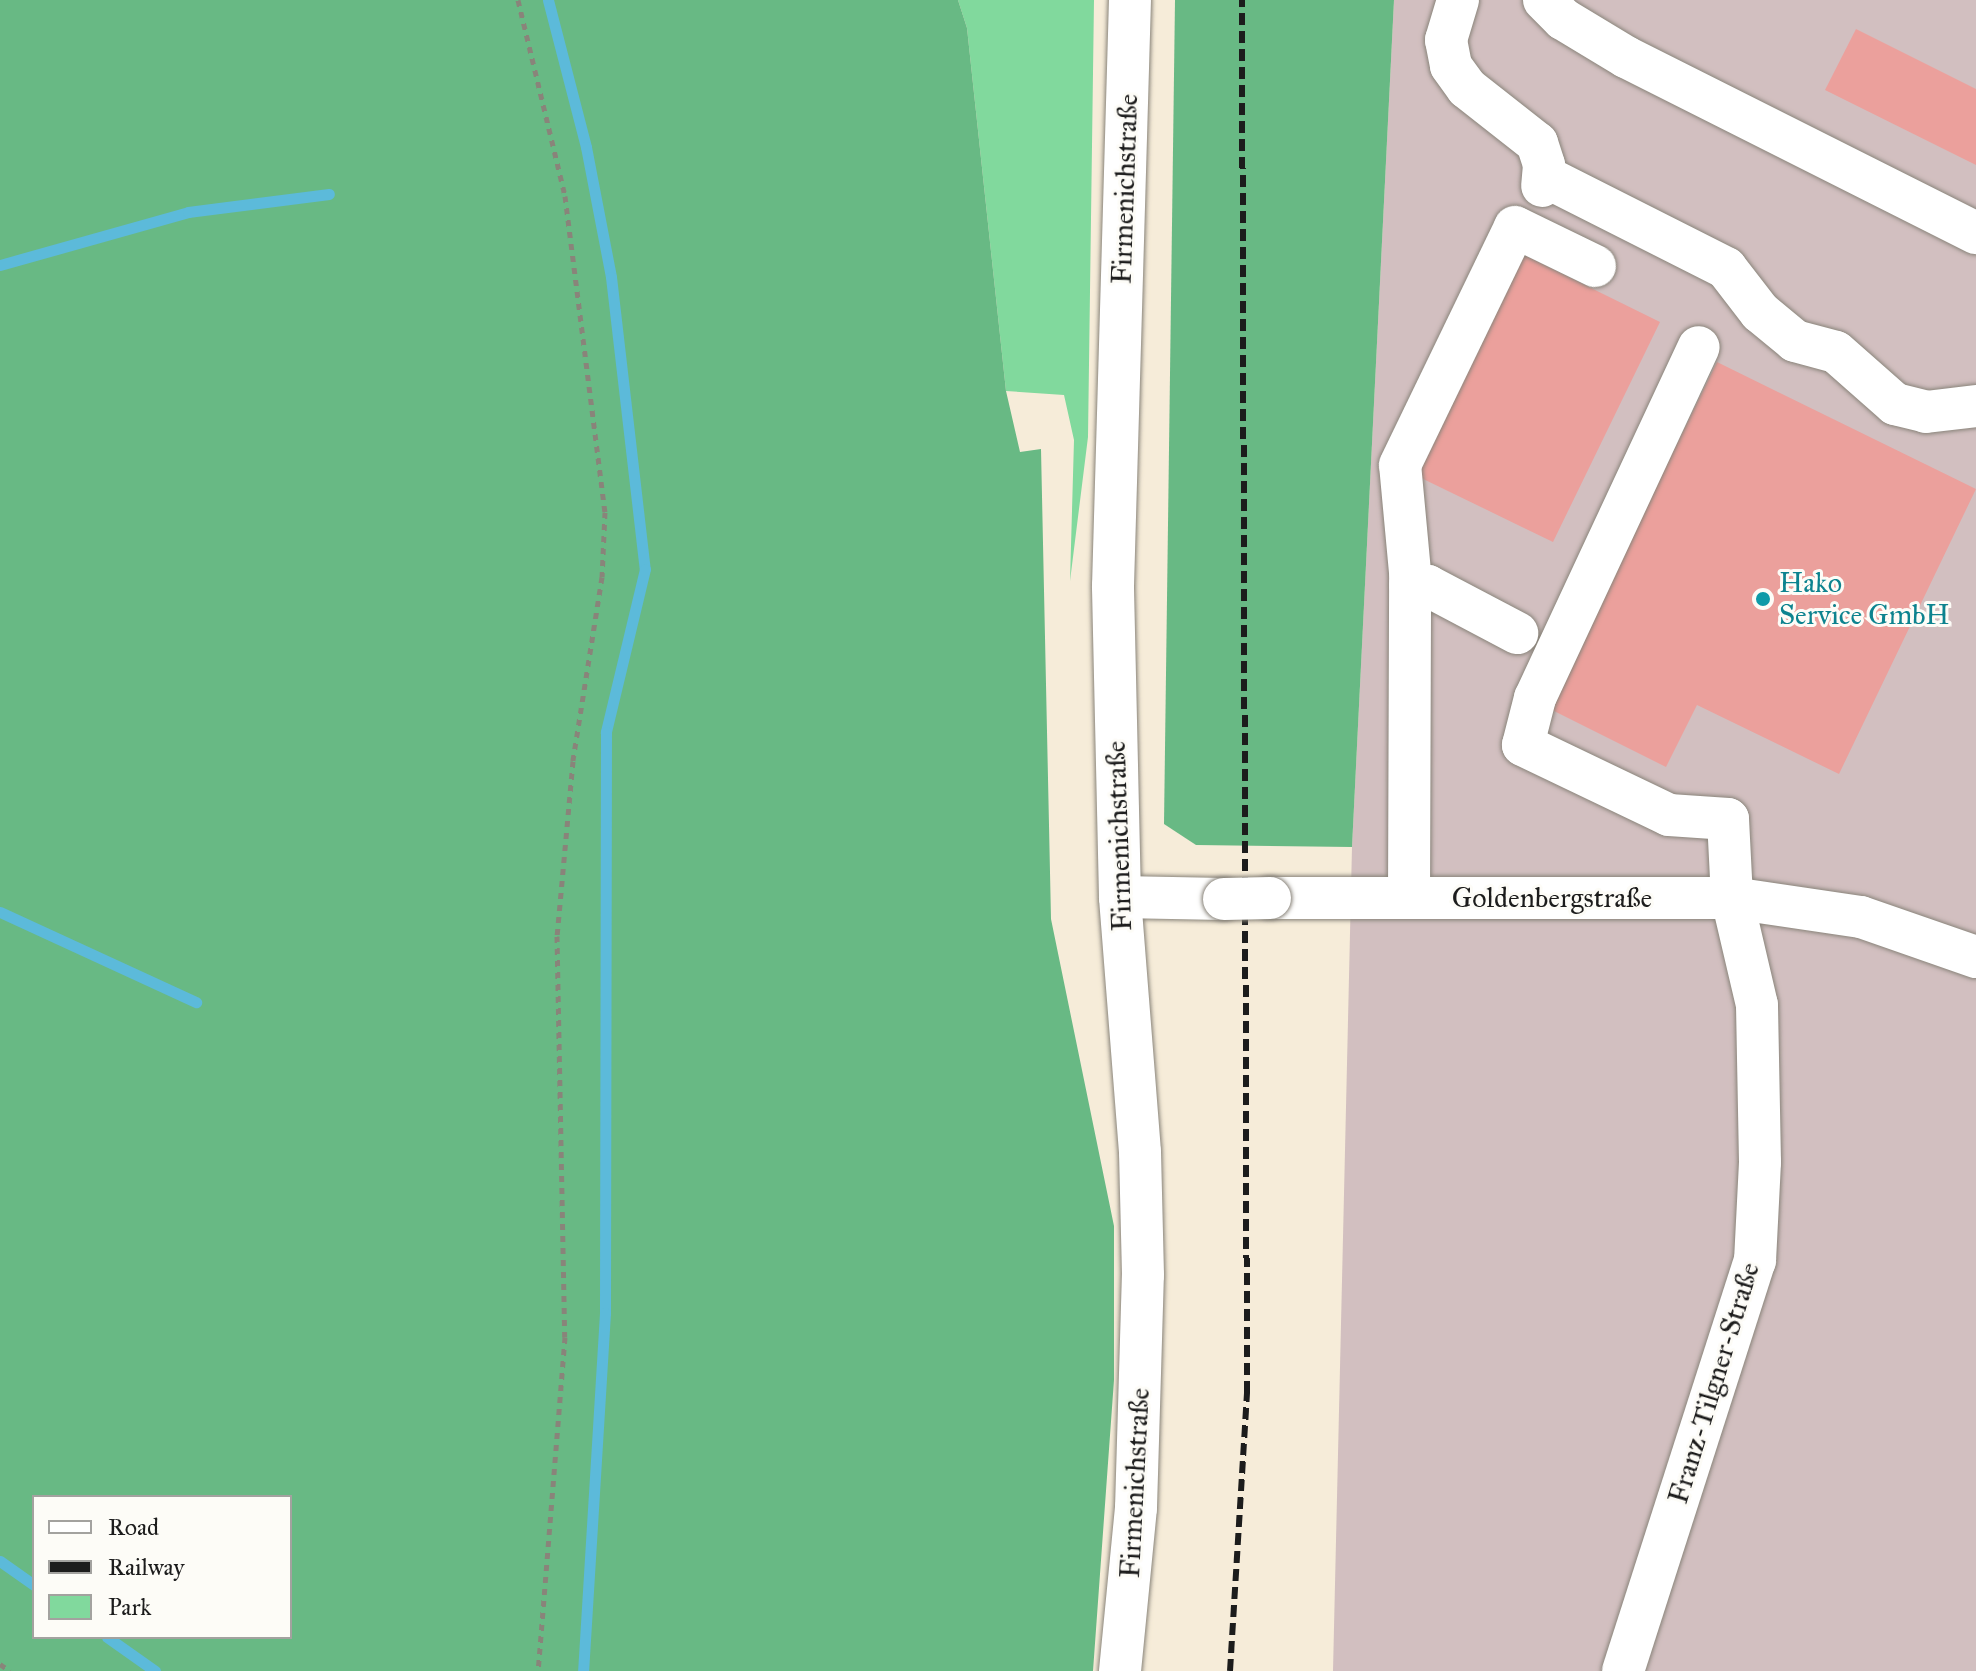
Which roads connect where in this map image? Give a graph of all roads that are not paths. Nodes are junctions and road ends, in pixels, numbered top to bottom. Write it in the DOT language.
graph roads {
  1 [pos="1130,0"];
  2 [pos="1458,0"];
  3 [pos="1544,0"];
  4 [pos="1976,233"];
  5 [pos="1595,266"];
  6 [pos="1699,347"];
  7 [pos="1976,406"];
  8 [pos="1410,585"];
  9 [pos="1517,633"];
  10 [pos="1120,897"];
  11 [pos="1409,898"];
  12 [pos="1732,898"];
  13 [pos="1976,957"];
  14 [pos="1120,1671"];
  15 [pos="1623,1671"];
  1 -- 10 [label="street, Firmenichstraße"];
  2 -- 7 [label="street"];
  3 -- 4 [label="street"];
  5 -- 8 [label="street"];
  6 -- 12 [label="street, Franz-Tilgner-Straße"];
  8 -- 9 [label="street"];
  8 -- 11 [label="street"];
  10 -- 11 [label="street, Goldenbergstraße, bridge"];
  10 -- 14 [label="street, Firmenichstraße"];
  11 -- 12 [label="street, Goldenbergstraße"];
  12 -- 13 [label="street, Goldenbergstraße"];
  12 -- 15 [label="street, Franz-Tilgner-Straße"];
}
